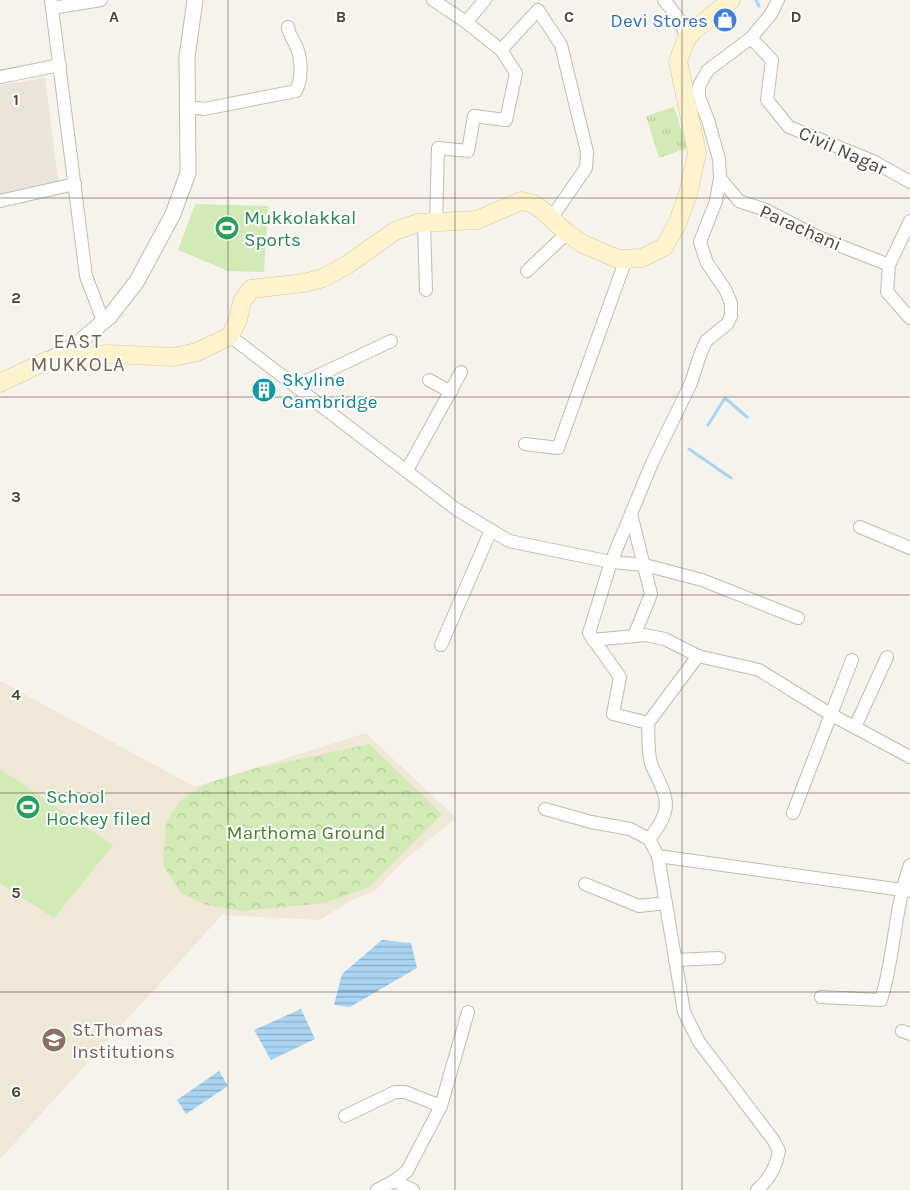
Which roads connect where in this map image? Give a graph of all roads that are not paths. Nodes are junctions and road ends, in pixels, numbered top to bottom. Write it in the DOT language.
graph roads {
  1 [pos="101,0"];
  2 [pos="195,0"];
  3 [pos="433,0"];
  4 [pos="486,0"];
  5 [pos="664,0"];
  6 [pos="732,0"];
  7 [pos="778,0"];
  8 [pos="52,4"];
  9 [pos="466,22"];
  10 [pos="288,27"];
  11 [pos="687,38"];
  12 [pos="751,38"];
  13 [pos="501,50"];
  14 [pos="60,66"];
  15 [pos="0,78"];
  16 [pos="189,107"];
  17 [pos="720,178"];
  18 [pos="910,181"];
  19 [pos="76,184"];
  20 [pos="0,201"];
  21 [pos="552,217"];
  22 [pos="910,221"];
  23 [pos="430,223"];
  24 [pos="567,233"];
  25 [pos="626,259"];
  26 [pos="889,265"];
  27 [pos="527,271"];
  28 [pos="426,290"];
  29 [pos="910,318"];
  30 [pos="103,321"];
  31 [pos="230,336"];
  32 [pos="391,341"];
  33 [pos="46,361"];
  34 [pos="461,372"];
  35 [pos="429,380"];
  36 [pos="0,383"];
  37 [pos="296,386"];
  38 [pos="451,392"];
  39 [pos="525,444"];
  40 [pos="408,470"];
  41 [pos="631,514"];
  42 [pos="860,527"];
  43 [pos="491,530"];
  44 [pos="910,548"];
  45 [pos="611,562"];
  46 [pos="645,565"];
  47 [pos="798,618"];
  48 [pos="634,636"];
  49 [pos="593,640"];
  50 [pos="441,645"];
  51 [pos="698,656"];
  52 [pos="887,657"];
  53 [pos="852,660"];
  54 [pos="830,714"];
  55 [pos="648,723"];
  56 [pos="855,728"];
  57 [pos="910,757"];
  58 [pos="545,808"];
  59 [pos="793,813"];
  60 [pos="649,839"];
  61 [pos="658,856"];
  62 [pos="910,865"];
  63 [pos="585,884"];
  64 [pos="906,891"];
  65 [pos="666,902"];
  66 [pos="719,958"];
  67 [pos="675,960"];
  68 [pos="821,997"];
  69 [pos="468,1012"];
  70 [pos="441,1106"];
  71 [pos="345,1116"];
  72 [pos="394,1181"];
  73 [pos="377,1190"];
  74 [pos="413,1190"];
  75 [pos="757,1190"];
  1 -- 8 [label="street"];
  2 -- 16 [label="street"];
  3 -- 9 [label="street"];
  4 -- 9 [label="street"];
  5 -- 11 [label="street"];
  6 -- 11 [label="main road"];
  7 -- 12 [label="street"];
  8 -- 14 [label="street"];
  9 -- 13 [label="street"];
  10 -- 16 [label="street"];
  11 -- 25 [label="main road"];
  12 -- 17 [label="street"];
  12 -- 18 [label="street, Civil Nagar"];
  13 -- 21 [label="street"];
  13 -- 23 [label="street"];
  14 -- 15 [label="street"];
  14 -- 19 [label="street"];
  16 -- 30 [label="street"];
  17 -- 26 [label="street, Parachani"];
  17 -- 41 [label="street"];
  19 -- 20 [label="street"];
  19 -- 30 [label="street"];
  21 -- 23 [label="main road"];
  21 -- 24 [label="main road"];
  22 -- 26 [label="street"];
  23 -- 28 [label="street"];
  23 -- 31 [label="main road"];
  24 -- 25 [label="main road"];
  24 -- 27 [label="street"];
  25 -- 39 [label="street"];
  26 -- 29 [label="street"];
  30 -- 33 [label="street"];
  31 -- 33 [label="main road"];
  31 -- 37 [label="street"];
  32 -- 37 [label="street"];
  33 -- 36 [label="main road"];
  34 -- 38 [label="street"];
  35 -- 38 [label="street"];
  37 -- 40 [label="street"];
  38 -- 40 [label="street"];
  40 -- 43 [label="street"];
  41 -- 45 [label="street"];
  41 -- 46 [label="street"];
  42 -- 44 [label="street"];
  43 -- 45 [label="street"];
  43 -- 50 [label="street"];
  45 -- 46 [label="street"];
  45 -- 49 [label="street"];
  46 -- 47 [label="street"];
  46 -- 48 [label="street"];
  48 -- 49 [label="street"];
  48 -- 51 [label="street"];
  49 -- 55 [label="street"];
  51 -- 54 [label="street"];
  51 -- 55 [label="street"];
  52 -- 56 [label="street"];
  53 -- 54 [label="street"];
  54 -- 56 [label="street"];
  54 -- 59 [label="street"];
  55 -- 60 [label="street"];
  56 -- 57 [label="street"];
  58 -- 60 [label="street"];
  60 -- 61 [label="street"];
  61 -- 64 [label="street"];
  61 -- 65 [label="street"];
  62 -- 64 [label="street"];
  63 -- 65 [label="street"];
  64 -- 68 [label="street"];
  65 -- 67 [label="street"];
  66 -- 67 [label="street"];
  67 -- 75 [label="street"];
  69 -- 70 [label="street"];
  70 -- 71 [label="street"];
  70 -- 72 [label="street"];
  72 -- 73 [label="street"];
  72 -- 74 [label="street"];
}
